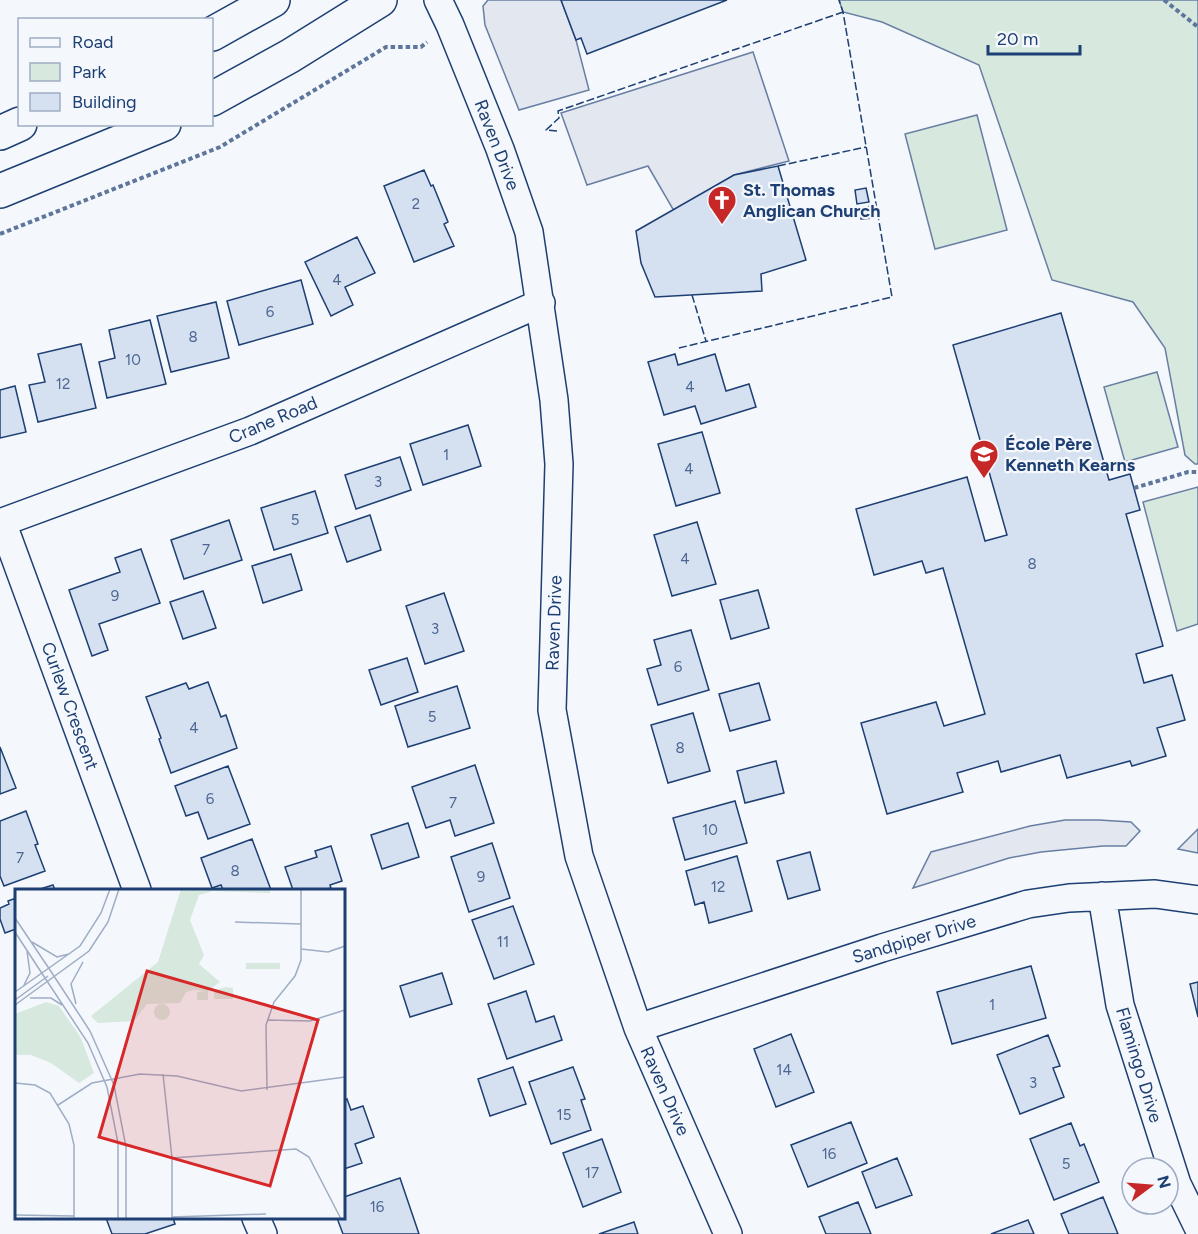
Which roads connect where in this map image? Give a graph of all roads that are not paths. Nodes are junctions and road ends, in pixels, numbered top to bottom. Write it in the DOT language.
graph roads {
  1 [pos="273,0"];
  2 [pos="380,0"];
  3 [pos="438,0"];
  4 [pos="213,33"];
  5 [pos="213,98"];
  6 [pos="18,125"];
  7 [pos="159,126"];
  8 [pos="0,133"];
  9 [pos="0,191"];
  10 [pos="541,303"];
  11 [pos="1,522"];
  12 [pos="136,889"];
  13 [pos="1102,896"];
  14 [pos="1198,900"];
  15 [pos="638,1028"];
  16 [pos="256,1219"];
  17 [pos="1198,1227"];
  18 [pos="262,1234"];
  19 [pos="728,1234"];
  1 -- 4 [label="main road"];
  2 -- 5 [label="main road"];
  3 -- 10 [label="street, Raven Drive"];
  6 -- 8 [label="main road"];
  7 -- 9 [label="main road"];
  10 -- 11 [label="street, Crane Road"];
  10 -- 15 [label="street, Raven Drive"];
  11 -- 12 [label="street, Curlew Crescent"];
  13 -- 14 [label="street, Sandpiper Drive"];
  13 -- 15 [label="street, Sandpiper Drive"];
  13 -- 17 [label="street, Flamingo Drive"];
  15 -- 19 [label="street, Raven Drive"];
  16 -- 18 [label="street"];
}
